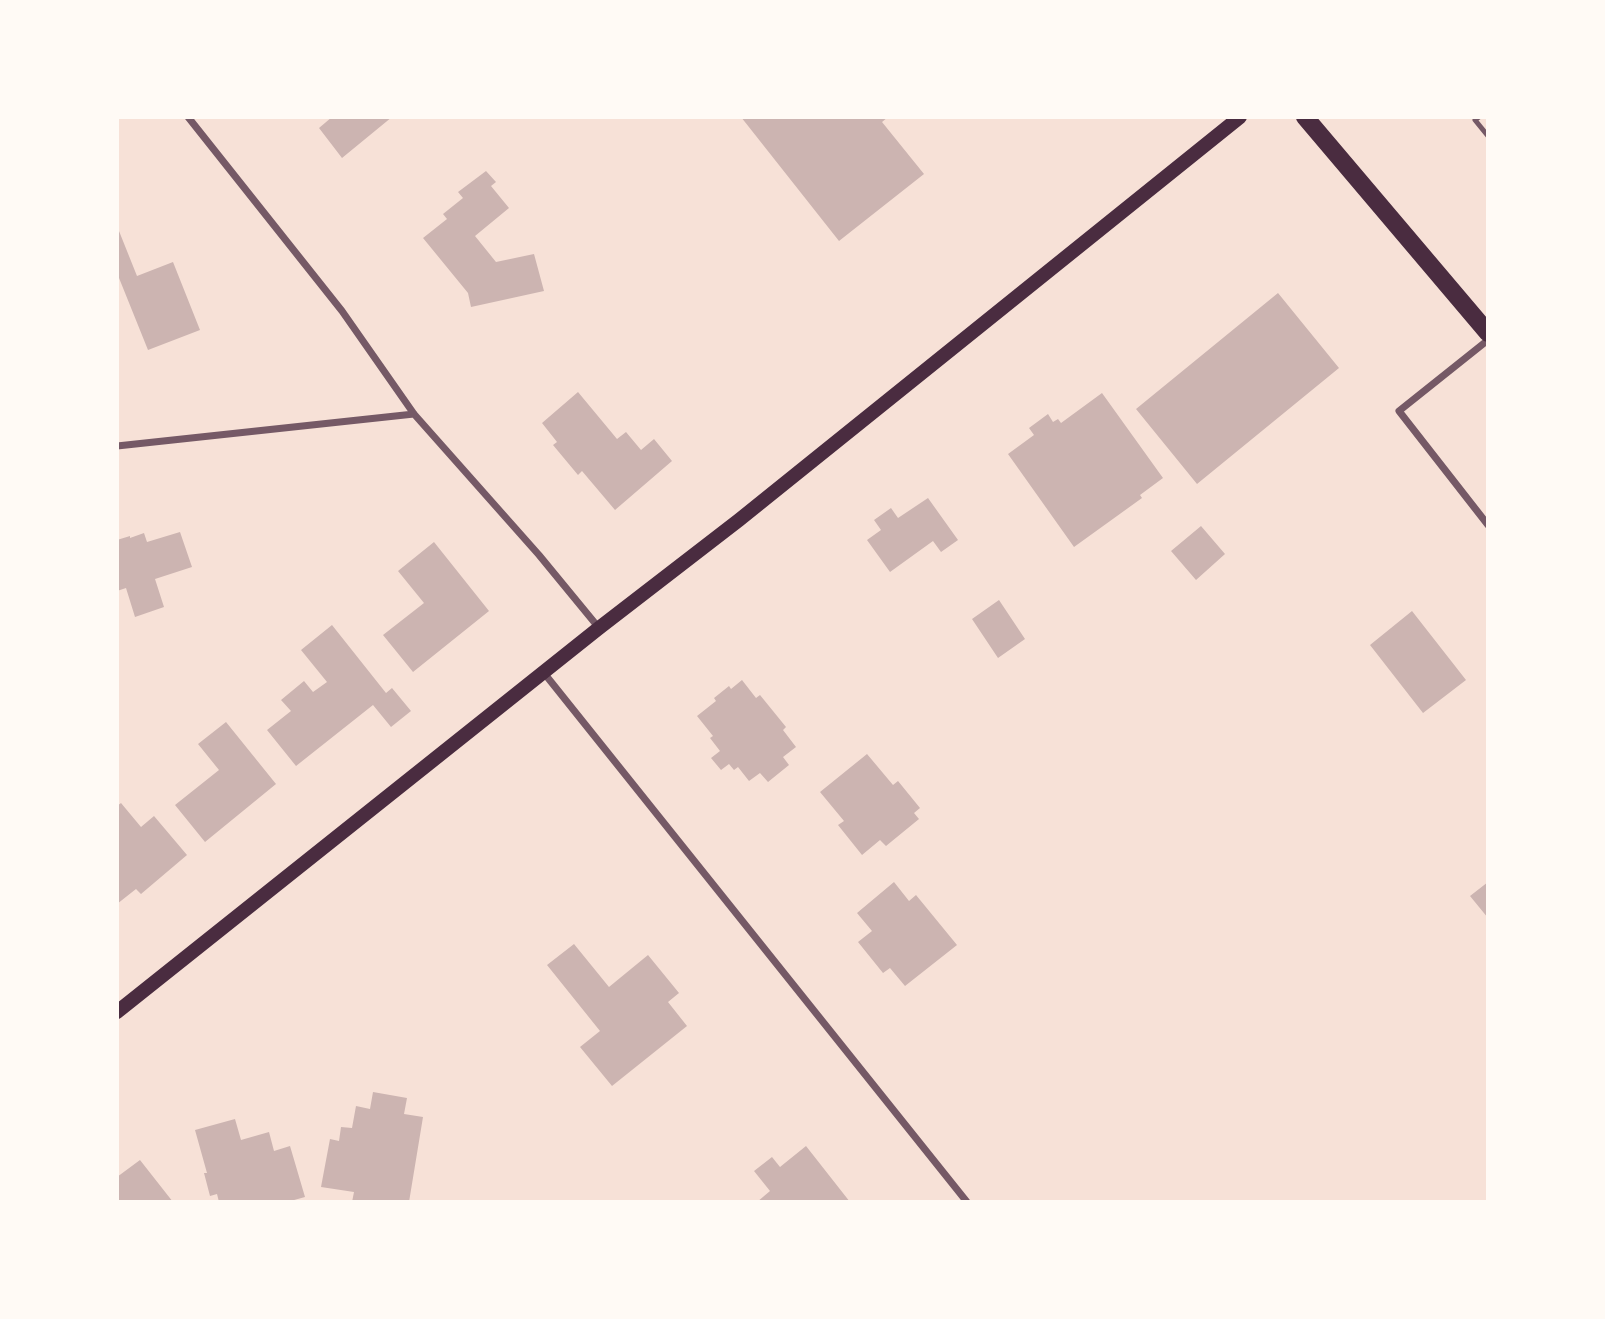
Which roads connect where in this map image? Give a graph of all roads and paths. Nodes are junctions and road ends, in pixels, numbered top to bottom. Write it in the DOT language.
graph roads {
  1 [pos="188,117"];
  2 [pos="1240,117"];
  3 [pos="1305,117"];
  4 [pos="1479,117"];
  5 [pos="1488,136"];
  6 [pos="1488,332"];
  7 [pos="1488,341"];
  8 [pos="414,414"];
  9 [pos="117,446"];
  10 [pos="1488,525"];
  11 [pos="599,628"];
  12 [pos="544,673"];
  13 [pos="117,1012"];
  14 [pos="968,1202"];
  1 -- 8 [label="street"];
  2 -- 11 [label="main road"];
  3 -- 6 [label="main road"];
  4 -- 5 [label="lane"];
  7 -- 10 [label="street"];
  8 -- 9 [label="street"];
  8 -- 11 [label="street"];
  11 -- 12 [label="main road"];
  12 -- 13 [label="main road"];
  12 -- 14 [label="street"];
}
